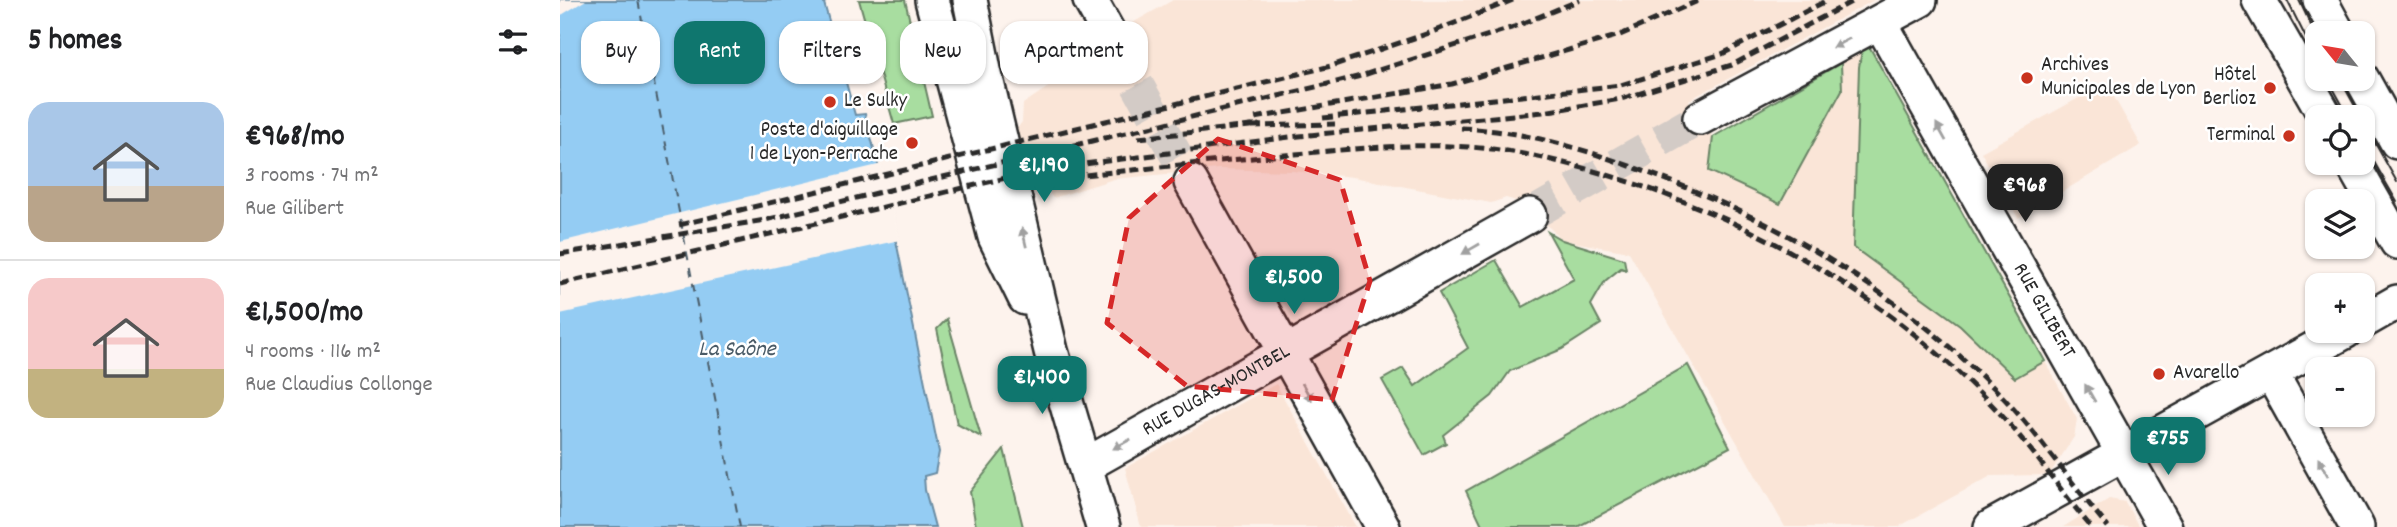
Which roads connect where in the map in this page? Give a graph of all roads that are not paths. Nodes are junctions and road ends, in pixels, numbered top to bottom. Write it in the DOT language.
graph roads {
  1 [pos="932,0"];
  2 [pos="952,0"];
  3 [pos="971,0"];
  4 [pos="1090,0"];
  5 [pos="1920,0"];
  6 [pos="2259,0"];
  7 [pos="2320,0"];
  8 [pos="1102,21"];
  9 [pos="2331,21"];
  10 [pos="1880,22"];
  11 [pos="2369,91"];
  12 [pos="2319,105"];
  13 [pos="1700,118"];
  14 [pos="968,140"];
  15 [pos="2397,142"];
  16 [pos="2359,175"];
  17 [pos="1191,182"];
  18 [pos="1530,215"];
  19 [pos="2397,242"];
  20 [pos="2397,302"];
  21 [pos="2375,315"];
  22 [pos="2325,343"];
  23 [pos="1051,351"];
  24 [pos="1286,354"];
  25 [pos="2271,373"];
  26 [pos="2124,453"];
  27 [pos="1086,465"];
  28 [pos="1103,527"];
  29 [pos="1383,527"];
  30 [pos="1991,527"];
  31 [pos="2165,527"];
  32 [pos="2357,527"];
  1 -- 14 [label="street"];
  2 -- 14 [label="street"];
  23 -- 3 [label="street, one-way"];
  4 -- 8 [label="street"];
  5 -- 10 [label="street"];
  6 -- 12 [label="street"];
  7 -- 9 [label="street"];
  10 -- 13 [label="street, one-way"];
  26 -- 10 [label="street, RUE GILIBERT, one-way"];
  11 -- 15 [label="street"];
  14 -- 23 [label="street"];
  16 -- 19 [label="street"];
  17 -- 24 [label="street"];
  18 -- 24 [label="street, RUE DUGAS-MONTBEL, one-way"];
  20 -- 21 [label="street"];
  22 -- 25 [label="street"];
  23 -- 27 [label="street"];
  24 -- 27 [label="street, RUE DUGAS-MONTBEL, one-way"];
  24 -- 29 [label="street, one-way"];
  25 -- 26 [label="street"];
  32 -- 25 [label="street, one-way"];
  26 -- 30 [label="street"];
  26 -- 31 [label="street, RUE GILIBERT"];
  27 -- 28 [label="street"];
}
